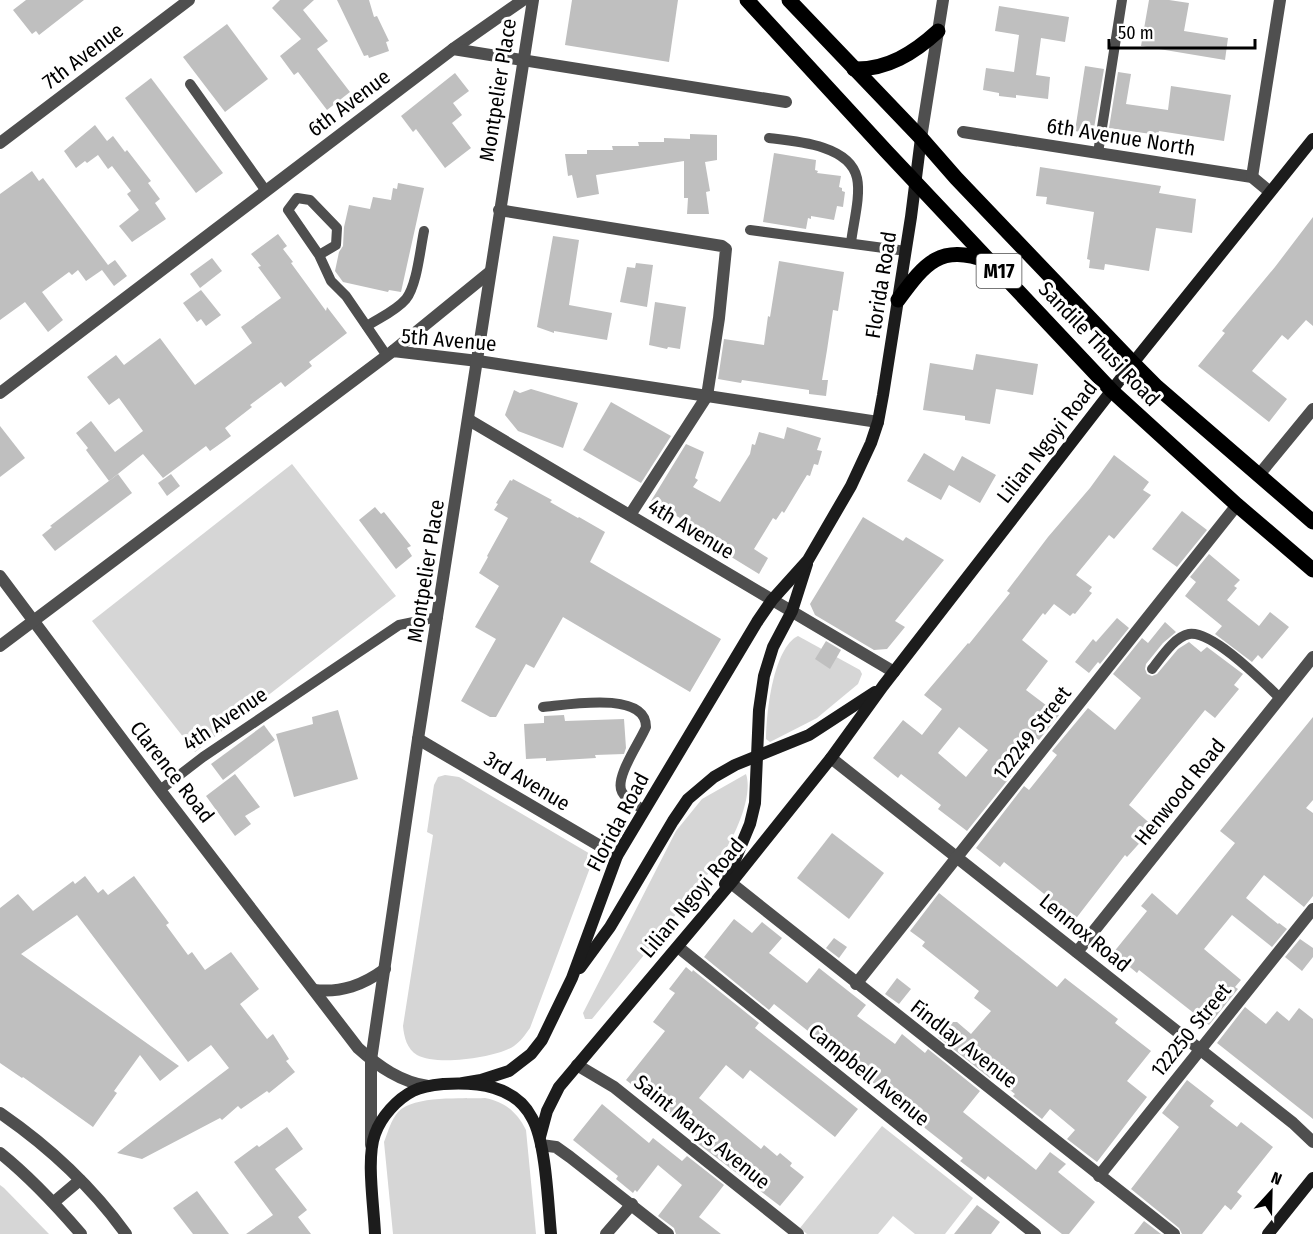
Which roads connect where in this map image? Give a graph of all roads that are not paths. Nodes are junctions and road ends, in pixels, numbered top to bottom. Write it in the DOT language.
graph roads {
  1 [pos="189,0"];
  2 [pos="523,0"];
  3 [pos="532,0"];
  4 [pos="747,0"];
  5 [pos="789,0"];
  6 [pos="943,0"];
  7 [pos="1122,0"];
  8 [pos="1280,0"];
  9 [pos="938,31"];
  10 [pos="453,49"];
  11 [pos="522,61"];
  12 [pos="854,69"];
  13 [pos="190,84"];
  14 [pos="786,102"];
  15 [pos="963,132"];
  16 [pos="769,138"];
  17 [pos="921,138"];
  18 [pos="1313,139"];
  19 [pos="0,143"];
  20 [pos="1098,153"];
  21 [pos="1251,177"];
  22 [pos="915,182"];
  23 [pos="266,191"];
  24 [pos="1269,191"];
  25 [pos="499,210"];
  26 [pos="750,230"];
  27 [pos="424,231"];
  28 [pos="851,243"];
  29 [pos="906,251"];
  30 [pos="319,255"];
  31 [pos="991,262"];
  32 [pos="490,272"];
  33 [pos="898,300"];
  34 [pos="367,326"];
  35 [pos="390,354"];
  36 [pos="478,361"];
  37 [pos="1133,363"];
  38 [pos="1112,391"];
  39 [pos="0,393"];
  40 [pos="707,396"];
  41 [pos="1313,409"];
  42 [pos="469,420"];
  43 [pos="878,422"];
  44 [pos="1258,476"];
  45 [pos="1237,505"];
  46 [pos="630,515"];
  47 [pos="1313,522"];
  48 [pos="808,560"];
  49 [pos="1313,570"];
  50 [pos="0,576"];
  51 [pos="772,600"];
  52 [pos="792,611"];
  53 [pos="438,617"];
  54 [pos="33,620"];
  55 [pos="0,646"];
  56 [pos="1313,657"];
  57 [pos="1152,669"];
  58 [pos="894,672"];
  59 [pos="882,686"];
  60 [pos="1280,698"];
  61 [pos="543,707"];
  62 [pos="418,739"];
  63 [pos="757,756"];
  64 [pos="831,758"];
  65 [pos="160,790"];
  66 [pos="644,810"];
  67 [pos="616,856"];
  68 [pos="958,857"];
  69 [pos="731,883"];
  70 [pos="720,897"];
  71 [pos="1313,909"];
  72 [pos="678,946"];
  73 [pos="1077,952"];
  74 [pos="385,969"];
  75 [pos="572,978"];
  76 [pos="856,984"];
  77 [pos="314,990"];
  78 [pos="1200,1050"];
  79 [pos="371,1060"];
  80 [pos="577,1065"];
  81 [pos="463,1083"];
  82 [pos="428,1086"];
  83 [pos="0,1113"];
  84 [pos="540,1141"];
  85 [pos="1313,1142"];
  86 [pos="370,1149"];
  87 [pos="0,1153"];
  88 [pos="1099,1176"];
  89 [pos="1313,1178"];
  90 [pos="80,1180"];
  91 [pos="54,1202"];
  92 [pos="632,1204"];
  93 [pos="81,1234"];
  94 [pos="126,1234"];
  95 [pos="375,1234"];
  96 [pos="551,1234"];
  97 [pos="606,1234"];
  98 [pos="668,1234"];
  99 [pos="798,1234"];
  100 [pos="1035,1234"];
  101 [pos="1174,1234"];
  102 [pos="1268,1234"];
  1 -- 19 [label="street, 7th Avenue"];
  2 -- 10 [label="street, 6th Avenue"];
  3 -- 11 [label="street, Montpelier Place"];
  4 -- 22 [label="main road, Sandile Thusi Road / M17"];
  5 -- 12 [label="main road, Sandile Thusi Road / M17"];
  6 -- 9 [label="street, Florida Road"];
  7 -- 20 [label="lane"];
  8 -- 21 [label="street"];
  9 -- 12 [label="main road"];
  9 -- 17 [label="street, Florida Road"];
  10 -- 11 [label="street"];
  10 -- 23 [label="street, 6th Avenue"];
  11 -- 14 [label="street"];
  11 -- 25 [label="street, Montpelier Place"];
  12 -- 17 [label="main road, Sandile Thusi Road / M17"];
  13 -- 23 [label="lane"];
  15 -- 20 [label="street, 6th Avenue North"];
  16 -- 28 [label="lane"];
  17 -- 22 [label="street, Florida Road"];
  17 -- 37 [label="main road, Sandile Thusi Road / M17"];
  18 -- 24 [label="street, Lilian Ngoyi Road"];
  20 -- 21 [label="street, 6th Avenue North"];
  21 -- 24 [label="street, 6th Avenue North"];
  22 -- 29 [label="street, Florida Road"];
  22 -- 31 [label="main road, Sandile Thusi Road / M17"];
  23 -- 39 [label="street, 6th Avenue"];
  24 -- 37 [label="street, Lilian Ngoyi Road"];
  25 -- 32 [label="street, Montpelier Place"];
  25 -- 40 [label="street"];
  26 -- 28 [label="lane"];
  27 -- 34 [label="lane"];
  28 -- 29 [label="lane"];
  29 -- 33 [label="street, Florida Road"];
  30 -- 30 [label="lane"];
  30 -- 34 [label="lane"];
  31 -- 33 [label="main road"];
  31 -- 38 [label="main road, Sandile Thusi Road / M17"];
  32 -- 35 [label="street"];
  32 -- 36 [label="street, Montpelier Place"];
  33 -- 43 [label="street, Florida Road"];
  34 -- 35 [label="lane"];
  35 -- 36 [label="street, 5th Avenue"];
  35 -- 54 [label="street, 5th Avenue"];
  36 -- 40 [label="street, 5th Avenue"];
  36 -- 42 [label="street, Montpelier Place"];
  37 -- 38 [label="street, Lilian Ngoyi Road"];
  37 -- 44 [label="main road, Sandile Thusi Road / M17"];
  38 -- 45 [label="main road, Sandile Thusi Road / M17"];
  38 -- 58 [label="street, Lilian Ngoyi Road"];
  40 -- 43 [label="street, 5th Avenue"];
  40 -- 46 [label="street"];
  41 -- 44 [label="street"];
  42 -- 46 [label="street, 4th Avenue"];
  42 -- 53 [label="street, Montpelier Place"];
  43 -- 48 [label="street, Florida Road"];
  44 -- 47 [label="main road, Sandile Thusi Road / M17"];
  45 -- 49 [label="main road, Sandile Thusi Road / M17"];
  45 -- 68 [label="street, 122249 Street"];
  46 -- 51 [label="street, 4th Avenue"];
  48 -- 51 [label="street, Florida Road"];
  48 -- 52 [label="street, Florida Road"];
  50 -- 54 [label="street, Clarence Road"];
  51 -- 52 [label="street, 4th Avenue"];
  51 -- 66 [label="street, Florida Road"];
  52 -- 58 [label="street, 4th Avenue"];
  52 -- 63 [label="street, Florida Road"];
  53 -- 62 [label="street, Montpelier Place"];
  53 -- 65 [label="lane, 4th Avenue"];
  54 -- 55 [label="street, 5th Avenue"];
  54 -- 65 [label="street, Clarence Road"];
  56 -- 60 [label="street, Henwood Road"];
  57 -- 60 [label="lane"];
  58 -- 59 [label="street, Lilian Ngoyi Road"];
  59 -- 63 [label="street, Lilian Ngoyi Road"];
  59 -- 64 [label="street, Lilian Ngoyi Road"];
  60 -- 73 [label="street, Henwood Road"];
  61 -- 66 [label="lane"];
  62 -- 67 [label="street, 3rd Avenue"];
  62 -- 74 [label="street, Montpelier Place"];
  63 -- 70 [label="street, Florida Road"];
  63 -- 75 [label="street, Lilian Ngoyi Road"];
  64 -- 68 [label="street, Lennox Road"];
  64 -- 69 [label="street, Lilian Ngoyi Road"];
  65 -- 77 [label="street, Clarence Road"];
  66 -- 67 [label="street, Florida Road"];
  67 -- 75 [label="street, Florida Road"];
  68 -- 73 [label="street, Lennox Road"];
  68 -- 76 [label="street, 122249 Street"];
  69 -- 70 [label="street, Lilian Ngoyi Road"];
  69 -- 76 [label="street, Findlay Avenue"];
  70 -- 72 [label="street, Lilian Ngoyi Road"];
  71 -- 78 [label="street, 122250 Street"];
  72 -- 80 [label="street, Lilian Ngoyi Road"];
  72 -- 100 [label="street, Campbell Avenue"];
  73 -- 78 [label="street, Lennox Road"];
  74 -- 77 [label="street"];
  74 -- 79 [label="street, Montpelier Place"];
  75 -- 81 [label="street, Florida Road"];
  76 -- 88 [label="street, Findlay Avenue"];
  77 -- 79 [label="street, Clarence Road"];
  78 -- 85 [label="street, Lennox Road"];
  78 -- 88 [label="street, 122250 Street"];
  79 -- 82 [label="street, Clarence Road"];
  79 -- 86 [label="street, Montpelier Place"];
  80 -- 84 [label="street, Lilian Ngoyi Road"];
  80 -- 99 [label="street, Saint Marys Avenue"];
  81 -- 82 [label="street"];
  81 -- 84 [label="street"];
  82 -- 86 [label="street"];
  83 -- 90 [label="street"];
  84 -- 92 [label="street"];
  84 -- 96 [label="street"];
  86 -- 95 [label="street"];
  87 -- 91 [label="street"];
  88 -- 101 [label="street, Findlay Avenue"];
  89 -- 102 [label="street"];
  90 -- 91 [label="street"];
  90 -- 94 [label="street"];
  91 -- 93 [label="street"];
  92 -- 97 [label="street"];
  92 -- 98 [label="street"];
}
